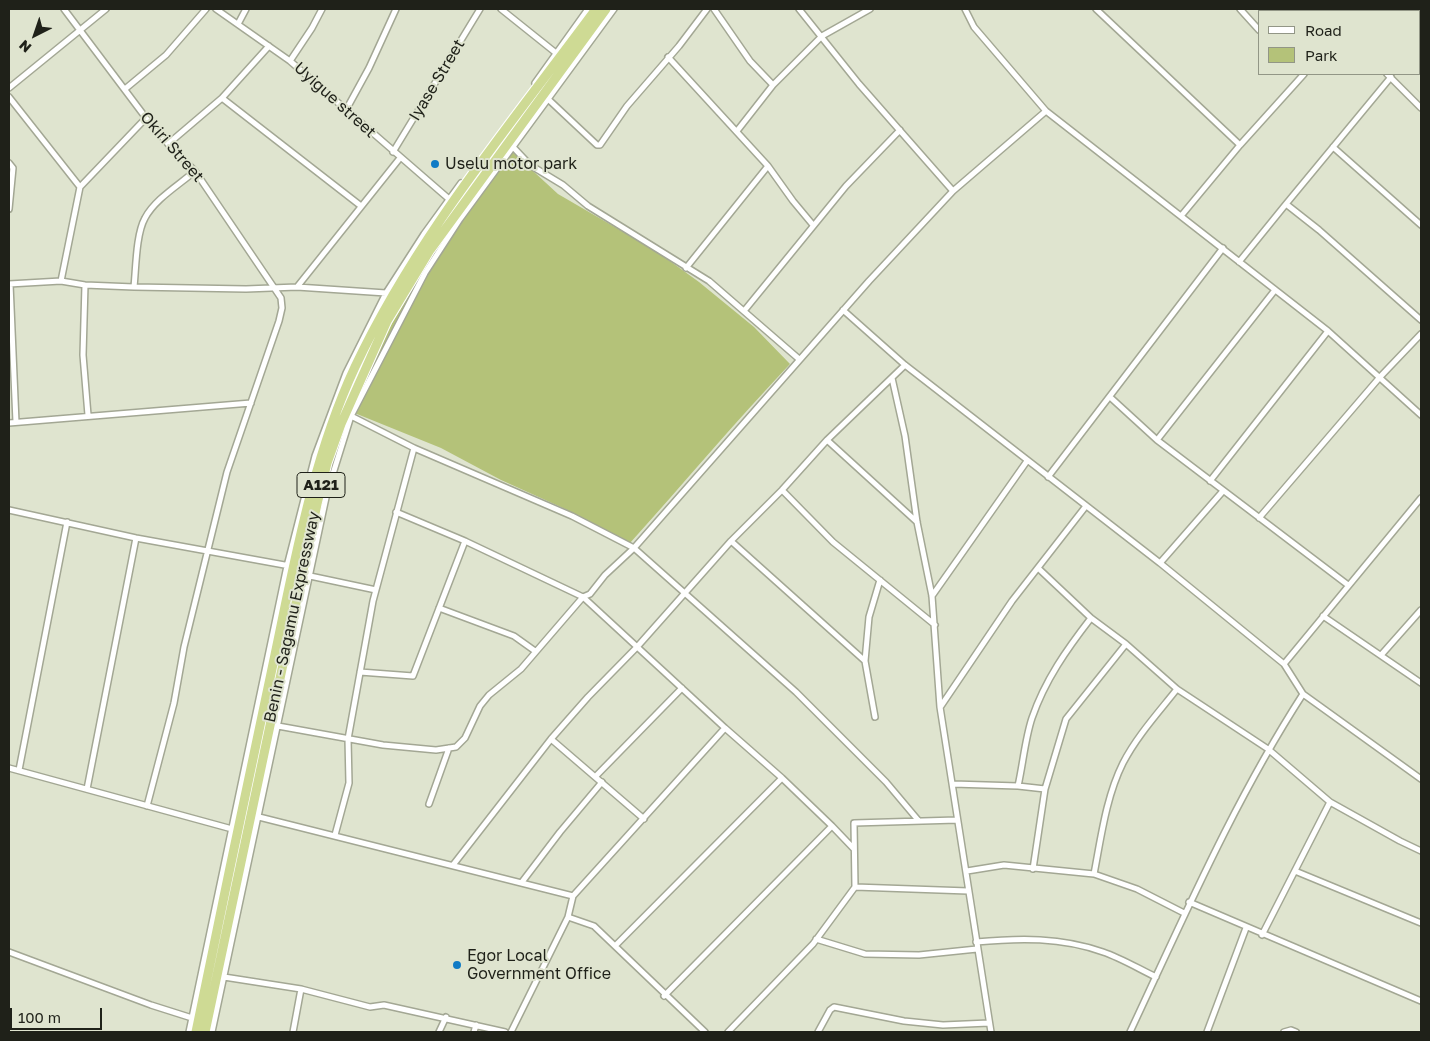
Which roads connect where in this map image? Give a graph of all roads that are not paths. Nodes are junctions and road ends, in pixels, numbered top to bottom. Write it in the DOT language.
graph roads {
  1 [pos="64,9"];
  2 [pos="106,9"];
  3 [pos="206,9"];
  4 [pos="216,9"];
  5 [pos="246,9"];
  6 [pos="322,9"];
  7 [pos="396,9"];
  8 [pos="480,9"];
  9 [pos="501,9"];
  10 [pos="588,9"];
  11 [pos="596,9"];
  12 [pos="606,9"];
  13 [pos="614,9"];
  14 [pos="707,9"];
  15 [pos="714,9"];
  16 [pos="798,9"];
  17 [pos="870,9"];
  18 [pos="965,9"];
  19 [pos="1096,9"];
  20 [pos="1240,9"];
  21 [pos="238,24"];
  22 [pos="81,29"];
  23 [pos="1258,29"];
  24 [pos="822,36"];
  25 [pos="269,46"];
  26 [pos="556,53"];
  27 [pos="668,57"];
  28 [pos="290,61"];
  29 [pos="1301,75"];
  30 [pos="1389,75"];
  31 [pos="773,86"];
  32 [pos="9,88"];
  33 [pos="125,89"];
  34 [pos="9,98"];
  35 [pos="222,98"];
  36 [pos="548,99"];
  37 [pos="1421,108"];
  38 [pos="346,110"];
  39 [pos="1046,111"];
  40 [pos="146,118"];
  41 [pos="900,130"];
  42 [pos="737,131"];
  43 [pos="168,144"];
  44 [pos="1240,145"];
  45 [pos="513,147"];
  46 [pos="1333,147"];
  47 [pos="393,152"];
  48 [pos="400,158"];
  49 [pos="9,163"];
  50 [pos="768,166"];
  51 [pos="195,171"];
  52 [pos="80,188"];
  53 [pos="953,191"];
  54 [pos="449,199"];
  55 [pos="1286,204"];
  56 [pos="361,206"];
  57 [pos="9,208"];
  58 [pos="1182,216"];
  59 [pos="813,225"];
  60 [pos="1421,225"];
  61 [pos="1222,248"];
  62 [pos="1240,262"];
  63 [pos="686,268"];
  64 [pos="61,281"];
  65 [pos="10,284"];
  66 [pos="85,285"];
  67 [pos="134,287"];
  68 [pos="297,287"];
  69 [pos="276,289"];
  70 [pos="1275,290"];
  71 [pos="386,293"];
  72 [pos="843,310"];
  73 [pos="744,311"];
  74 [pos="1421,320"];
  75 [pos="1328,330"];
  76 [pos="1421,334"];
  77 [pos="799,359"];
  78 [pos="905,365"];
  79 [pos="1380,377"];
  80 [pos="892,378"];
  81 [pos="1110,397"];
  82 [pos="251,403"];
  83 [pos="88,415"];
  84 [pos="1421,415"];
  85 [pos="351,416"];
  86 [pos="16,422"];
  87 [pos="9,423"];
  88 [pos="827,440"];
  89 [pos="1157,440"];
  90 [pos="414,448"];
  91 [pos="1027,461"];
  92 [pos="1048,477"];
  93 [pos="1210,482"];
  94 [pos="782,490"];
  95 [pos="1223,491"];
  96 [pos="1421,498"];
  97 [pos="313,503"];
  98 [pos="1086,506"];
  99 [pos="9,510"];
  100 [pos="396,512"];
  101 [pos="1259,518"];
  102 [pos="67,522"];
  103 [pos="916,522"];
  104 [pos="136,538"];
  105 [pos="465,540"];
  106 [pos="731,541"];
  107 [pos="634,548"];
  108 [pos="207,550"];
  109 [pos="1160,564"];
  110 [pos="291,566"];
  111 [pos="1038,568"];
  112 [pos="310,576"];
  113 [pos="880,580"];
  114 [pos="1348,585"];
  115 [pos="376,590"];
  116 [pos="684,593"];
  117 [pos="932,596"];
  118 [pos="583,597"];
  119 [pos="439,608"];
  120 [pos="1421,610"];
  121 [pos="1323,616"];
  122 [pos="1091,618"];
  123 [pos="935,625"];
  124 [pos="1126,644"];
  125 [pos="637,647"];
  126 [pos="535,651"];
  127 [pos="1382,654"];
  128 [pos="865,661"];
  129 [pos="1284,664"];
  130 [pos="360,672"];
  131 [pos="1421,683"];
  132 [pos="682,688"];
  133 [pos="1177,689"];
  134 [pos="1303,694"];
  135 [pos="940,707"];
  136 [pos="876,716"];
  137 [pos="278,726"];
  138 [pos="725,728"];
  139 [pos="348,739"];
  140 [pos="551,739"];
  141 [pos="450,748"];
  142 [pos="1268,749"];
  143 [pos="9,768"];
  144 [pos="19,770"];
  145 [pos="595,777"];
  146 [pos="782,778"];
  147 [pos="1421,780"];
  148 [pos="602,782"];
  149 [pos="953,784"];
  150 [pos="1018,786"];
  151 [pos="87,789"];
  152 [pos="1045,790"];
  153 [pos="1330,802"];
  154 [pos="429,804"];
  155 [pos="147,806"];
  156 [pos="259,817"];
  157 [pos="644,819"];
  158 [pos="918,820"];
  159 [pos="956,820"];
  160 [pos="832,826"];
  161 [pos="232,829"];
  162 [pos="335,835"];
  163 [pos="854,849"];
  164 [pos="1421,851"];
  165 [pos="452,865"];
  166 [pos="1033,869"];
  167 [pos="967,871"];
  168 [pos="1295,871"];
  169 [pos="1094,874"];
  170 [pos="522,882"];
  171 [pos="855,887"];
  172 [pos="968,890"];
  173 [pos="573,896"];
  174 [pos="1189,902"];
  175 [pos="1184,913"];
  176 [pos="568,917"];
  177 [pos="1421,922"];
  178 [pos="1246,928"];
  179 [pos="1262,935"];
  180 [pos="816,939"];
  181 [pos="976,942"];
  182 [pos="616,945"];
  183 [pos="977,949"];
  184 [pos="9,952"];
  185 [pos="224,977"];
  186 [pos="1156,977"];
  187 [pos="301,989"];
  188 [pos="664,996"];
  189 [pos="1421,1001"];
  190 [pos="446,1017"];
  191 [pos="192,1018"];
  192 [pos="989,1023"];
  193 [pos="476,1025"];
  194 [pos="189,1032"];
  195 [pos="196,1032"];
  196 [pos="205,1032"];
  197 [pos="212,1032"];
  198 [pos="293,1032"];
  199 [pos="439,1032"];
  200 [pos="474,1032"];
  201 [pos="506,1032"];
  202 [pos="511,1032"];
  203 [pos="705,1032"];
  204 [pos="728,1032"];
  205 [pos="818,1032"];
  206 [pos="990,1032"];
  207 [pos="1130,1032"];
  208 [pos="1207,1032"];
  209 [pos="1284,1032"];
  210 [pos="1296,1032"];
  1 -- 22 [label="street, Okiri Street"];
  2 -- 22 [label="street"];
  3 -- 33 [label="street"];
  4 -- 21 [label="street, Uyigue street"];
  5 -- 21 [label="street"];
  6 -- 28 [label="street"];
  7 -- 38 [label="street"];
  8 -- 47 [label="street, Iyase Street"];
  9 -- 26 [label="street"];
  10 -- 26 [label="street"];
  11 -- 97 [label="highway, A121"];
  12 -- 97 [label="highway, Benin - Sagamu Expressway / A121"];
  13 -- 36 [label="street"];
  14 -- 27 [label="street"];
  15 -- 31 [label="street"];
  16 -- 24 [label="street"];
  17 -- 24 [label="street"];
  18 -- 39 [label="street"];
  19 -- 44 [label="street"];
  20 -- 23 [label="street"];
  21 -- 25 [label="street, Uyigue street"];
  22 -- 32 [label="street"];
  22 -- 33 [label="street, Okiri Street"];
  24 -- 31 [label="street"];
  24 -- 41 [label="street"];
  25 -- 28 [label="street, Uyigue street"];
  25 -- 35 [label="street"];
  26 -- 54 [label="street"];
  27 -- 36 [label="street"];
  27 -- 42 [label="street"];
  28 -- 38 [label="street, Uyigue street"];
  29 -- 44 [label="street"];
  30 -- 37 [label="street"];
  30 -- 46 [label="street"];
  31 -- 42 [label="street"];
  33 -- 40 [label="street, Okiri Street"];
  34 -- 52 [label="street"];
  35 -- 43 [label="street"];
  35 -- 56 [label="street"];
  36 -- 45 [label="street"];
  38 -- 47 [label="street, Uyigue street"];
  39 -- 53 [label="street"];
  39 -- 58 [label="street"];
  40 -- 43 [label="street, Okiri Street"];
  40 -- 52 [label="street"];
  41 -- 53 [label="street"];
  41 -- 59 [label="street"];
  42 -- 50 [label="street"];
  43 -- 51 [label="street, Okiri Street"];
  44 -- 58 [label="street"];
  45 -- 63 [label="street"];
  45 -- 85 [label="street"];
  46 -- 55 [label="street"];
  46 -- 60 [label="street"];
  47 -- 48 [label="street, Uyigue street"];
  48 -- 54 [label="street, Uyigue street"];
  48 -- 56 [label="street"];
  49 -- 57 [label="street"];
  50 -- 59 [label="street"];
  50 -- 63 [label="street"];
  51 -- 67 [label="street"];
  51 -- 69 [label="street, Okiri Street"];
  52 -- 64 [label="street"];
  53 -- 72 [label="street"];
  54 -- 71 [label="street"];
  55 -- 62 [label="street"];
  55 -- 74 [label="street"];
  56 -- 68 [label="street"];
  58 -- 61 [label="street"];
  59 -- 73 [label="street"];
  61 -- 62 [label="street"];
  61 -- 81 [label="street"];
  62 -- 70 [label="street"];
  63 -- 73 [label="street"];
  64 -- 65 [label="street"];
  64 -- 66 [label="street"];
  65 -- 86 [label="street"];
  66 -- 67 [label="street"];
  66 -- 83 [label="street"];
  67 -- 69 [label="street"];
  68 -- 69 [label="street"];
  68 -- 71 [label="street"];
  69 -- 82 [label="street"];
  70 -- 75 [label="street"];
  70 -- 89 [label="street"];
  71 -- 110 [label="street"];
  72 -- 77 [label="street"];
  72 -- 78 [label="street"];
  73 -- 77 [label="street"];
  75 -- 79 [label="street"];
  75 -- 93 [label="street"];
  76 -- 79 [label="street"];
  77 -- 107 [label="street"];
  78 -- 80 [label="street"];
  78 -- 91 [label="street"];
  79 -- 84 [label="street"];
  79 -- 101 [label="street"];
  80 -- 88 [label="street"];
  80 -- 103 [label="street"];
  81 -- 89 [label="street"];
  81 -- 92 [label="street"];
  82 -- 83 [label="street"];
  82 -- 108 [label="street"];
  83 -- 86 [label="street"];
  85 -- 90 [label="street"];
  85 -- 112 [label="street"];
  86 -- 87 [label="street"];
  88 -- 94 [label="street"];
  88 -- 103 [label="street"];
  89 -- 93 [label="street"];
  90 -- 100 [label="street"];
  90 -- 107 [label="street"];
  91 -- 92 [label="street"];
  91 -- 117 [label="street"];
  92 -- 98 [label="street"];
  93 -- 95 [label="street"];
  94 -- 106 [label="street"];
  94 -- 113 [label="street"];
  95 -- 101 [label="street"];
  95 -- 109 [label="street"];
  96 -- 114 [label="street"];
  97 -- 110 [label="highway, A121"];
  97 -- 196 [label="highway, Benin - Sagamu Expressway / A121"];
  98 -- 109 [label="street"];
  98 -- 111 [label="street"];
  99 -- 102 [label="street"];
  100 -- 105 [label="street"];
  100 -- 115 [label="street"];
  101 -- 114 [label="street"];
  102 -- 104 [label="street"];
  102 -- 144 [label="street"];
  103 -- 117 [label="street"];
  104 -- 108 [label="street"];
  104 -- 151 [label="street"];
  105 -- 118 [label="street"];
  105 -- 119 [label="street"];
  106 -- 116 [label="street"];
  106 -- 128 [label="street"];
  107 -- 116 [label="street"];
  107 -- 118 [label="street"];
  108 -- 110 [label="street"];
  108 -- 155 [label="street"];
  109 -- 129 [label="street"];
  110 -- 161 [label="street"];
  110 -- 195 [label="highway, A121"];
  111 -- 122 [label="street"];
  111 -- 135 [label="street"];
  112 -- 115 [label="street"];
  112 -- 137 [label="street"];
  113 -- 123 [label="street"];
  113 -- 128 [label="street"];
  114 -- 121 [label="street"];
  115 -- 130 [label="street"];
  116 -- 125 [label="street"];
  116 -- 158 [label="street"];
  117 -- 123 [label="street"];
  118 -- 125 [label="street"];
  118 -- 126 [label="street"];
  119 -- 126 [label="street"];
  119 -- 130 [label="street"];
  120 -- 127 [label="street"];
  121 -- 127 [label="street"];
  121 -- 129 [label="street"];
  122 -- 124 [label="street"];
  122 -- 150 [label="street"];
  123 -- 135 [label="street"];
  124 -- 133 [label="street"];
  124 -- 152 [label="street"];
  125 -- 132 [label="street"];
  125 -- 140 [label="street"];
  126 -- 141 [label="street"];
  127 -- 131 [label="street"];
  128 -- 136 [label="street"];
  129 -- 134 [label="street"];
  130 -- 139 [label="street"];
  132 -- 138 [label="street"];
  132 -- 145 [label="street"];
  133 -- 142 [label="street"];
  133 -- 169 [label="street"];
  134 -- 142 [label="street"];
  134 -- 147 [label="street"];
  135 -- 149 [label="street"];
  137 -- 139 [label="street"];
  137 -- 156 [label="street"];
  138 -- 146 [label="street"];
  138 -- 157 [label="street"];
  139 -- 141 [label="street"];
  139 -- 162 [label="street"];
  140 -- 145 [label="street"];
  140 -- 165 [label="street"];
  141 -- 154 [label="street"];
  142 -- 153 [label="street"];
  142 -- 174 [label="street"];
  143 -- 144 [label="street"];
  144 -- 151 [label="street"];
  145 -- 148 [label="street"];
  146 -- 160 [label="street"];
  146 -- 182 [label="street"];
  148 -- 157 [label="street"];
  148 -- 170 [label="street"];
  149 -- 150 [label="street"];
  149 -- 159 [label="street"];
  150 -- 152 [label="street"];
  151 -- 155 [label="street"];
  152 -- 166 [label="street"];
  153 -- 164 [label="street"];
  153 -- 168 [label="street"];
  155 -- 161 [label="street"];
  156 -- 162 [label="street"];
  156 -- 185 [label="street"];
  157 -- 173 [label="street"];
  158 -- 159 [label="street"];
  158 -- 163 [label="street"];
  159 -- 167 [label="street"];
  160 -- 163 [label="street"];
  160 -- 188 [label="street"];
  161 -- 191 [label="street"];
  162 -- 165 [label="street"];
  163 -- 171 [label="street"];
  165 -- 170 [label="street"];
  166 -- 167 [label="street"];
  166 -- 169 [label="street"];
  167 -- 172 [label="street"];
  168 -- 177 [label="street"];
  168 -- 179 [label="street"];
  169 -- 175 [label="street"];
  170 -- 173 [label="street"];
  171 -- 172 [label="street"];
  171 -- 180 [label="street"];
  172 -- 181 [label="street"];
  173 -- 176 [label="street"];
  174 -- 175 [label="street"];
  174 -- 178 [label="street"];
  175 -- 186 [label="street"];
  176 -- 182 [label="street"];
  176 -- 202 [label="street"];
  178 -- 179 [label="street"];
  178 -- 208 [label="street"];
  179 -- 189 [label="street"];
  180 -- 183 [label="street"];
  180 -- 204 [label="street"];
  181 -- 183 [label="street"];
  181 -- 186 [label="street"];
  182 -- 188 [label="street"];
  183 -- 192 [label="street"];
  184 -- 191 [label="street"];
  185 -- 187 [label="street"];
  185 -- 197 [label="street"];
  186 -- 207 [label="street"];
  187 -- 190 [label="street"];
  187 -- 198 [label="street"];
  188 -- 203 [label="street"];
  190 -- 193 [label="street"];
  190 -- 199 [label="street"];
  191 -- 194 [label="street"];
  192 -- 205 [label="street"];
  192 -- 206 [label="street"];
  193 -- 200 [label="street"];
  193 -- 201 [label="street"];
  209 -- 210 [label="street"];
}
